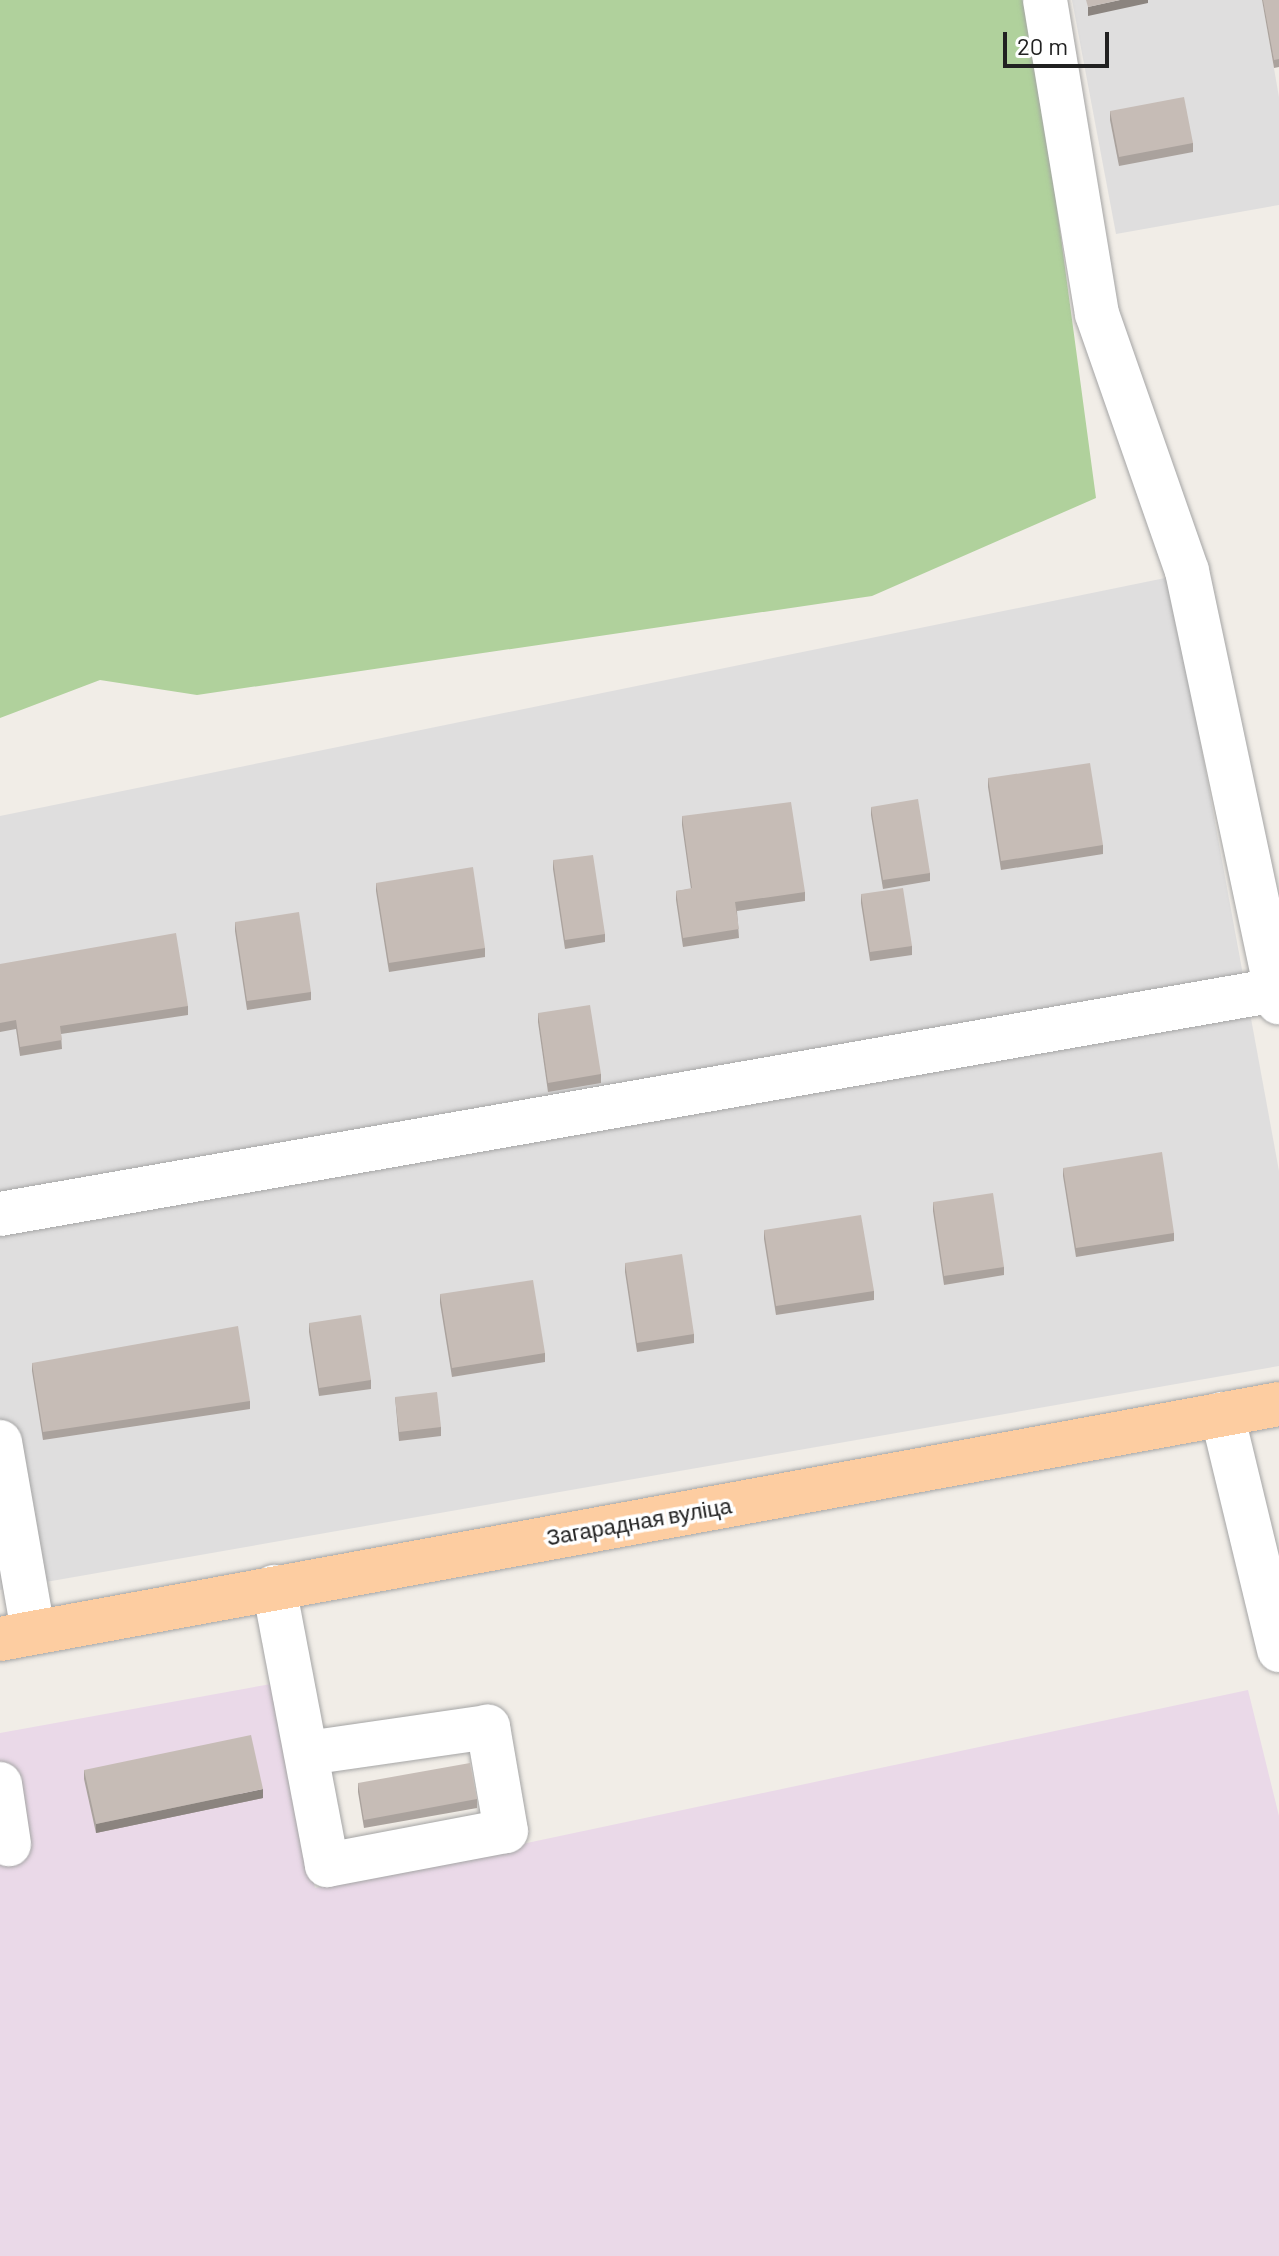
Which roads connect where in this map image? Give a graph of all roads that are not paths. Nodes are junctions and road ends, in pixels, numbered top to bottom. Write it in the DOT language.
graph roads {
  1 [pos="1045,0"];
  2 [pos="1278,996"];
  3 [pos="0,1214"];
  4 [pos="1279,1404"];
  5 [pos="1222,1414"];
  6 [pos="0,1442"];
  7 [pos="274,1587"];
  8 [pos="17,1636"];
  9 [pos="1279,1650"];
  10 [pos="307,1753"];
  11 [pos="0,1784"];
  12 [pos="9,1844"];
  1 -- 2 [label="street"];
  2 -- 3 [label="street"];
  4 -- 5 [label="main road, Загарадная вуліца"];
  5 -- 7 [label="main road, Загарадная вуліца"];
  5 -- 9 [label="street"];
  6 -- 8 [label="street"];
  7 -- 8 [label="main road, Загарадная вуліца"];
  7 -- 10 [label="street"];
  10 -- 10 [label="street"];
  11 -- 12 [label="street"];
}
